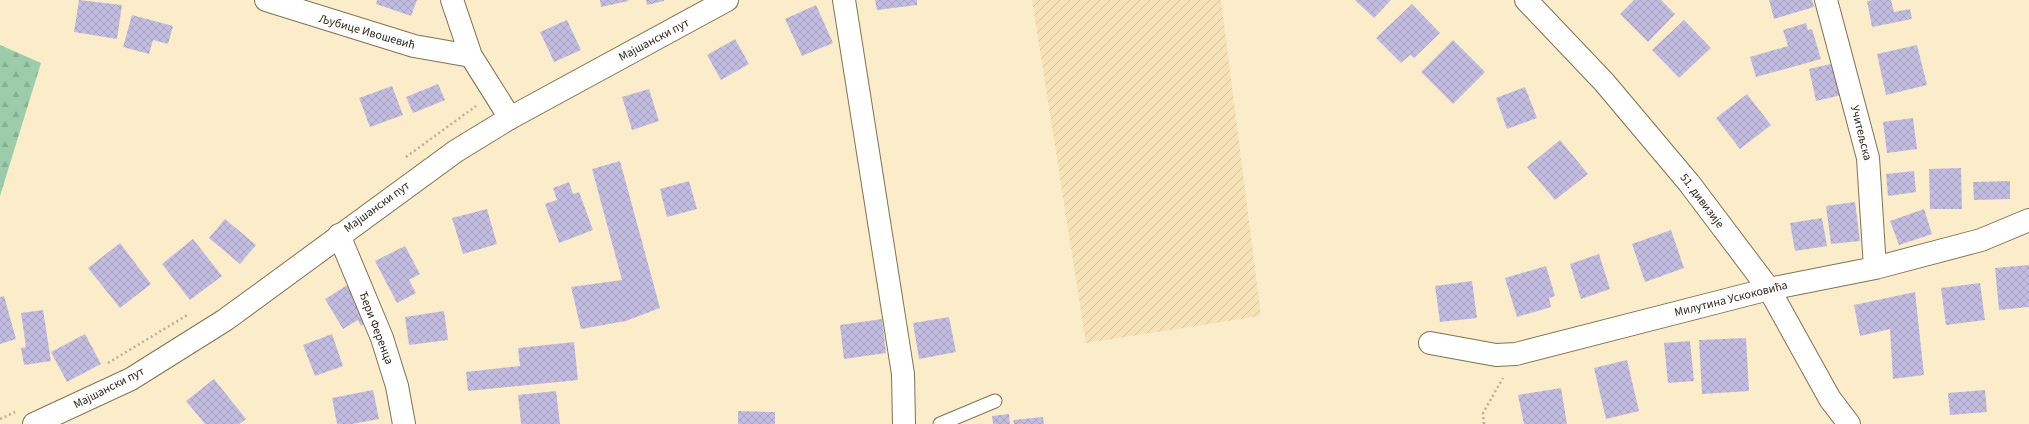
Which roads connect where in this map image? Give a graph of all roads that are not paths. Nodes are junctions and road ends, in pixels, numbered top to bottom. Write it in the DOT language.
graph roads {
  1 [pos="266,0"];
  2 [pos="452,0"];
  3 [pos="727,0"];
  4 [pos="844,0"];
  5 [pos="1526,0"];
  6 [pos="1826,0"];
  7 [pos="471,56"];
  8 [pos="510,118"];
  9 [pos="2029,220"];
  10 [pos="339,235"];
  11 [pos="1874,268"];
  12 [pos="1768,289"];
  13 [pos="1430,343"];
  14 [pos="995,401"];
  15 [pos="34,424"];
  16 [pos="404,424"];
  17 [pos="904,424"];
  18 [pos="940,424"];
  19 [pos="1849,424"];
  1 -- 7 [label="street, Љубице Ивошевић"];
  2 -- 7 [label="street"];
  3 -- 8 [label="street, Мајшански пут"];
  4 -- 17 [label="street"];
  5 -- 12 [label="street, 51. дивизије"];
  6 -- 11 [label="street, Учитељска"];
  7 -- 8 [label="street"];
  8 -- 10 [label="street, Мајшански пут"];
  9 -- 11 [label="street, Милутина Ускоковића"];
  10 -- 15 [label="street, Мајшански пут"];
  10 -- 16 [label="street, Ђери Ференца"];
  11 -- 12 [label="street, Милутина Ускоковића"];
  12 -- 13 [label="street, Милутина Ускоковића"];
  12 -- 19 [label="street, 51. дивизије"];
  14 -- 18 [label="lane"];
}
